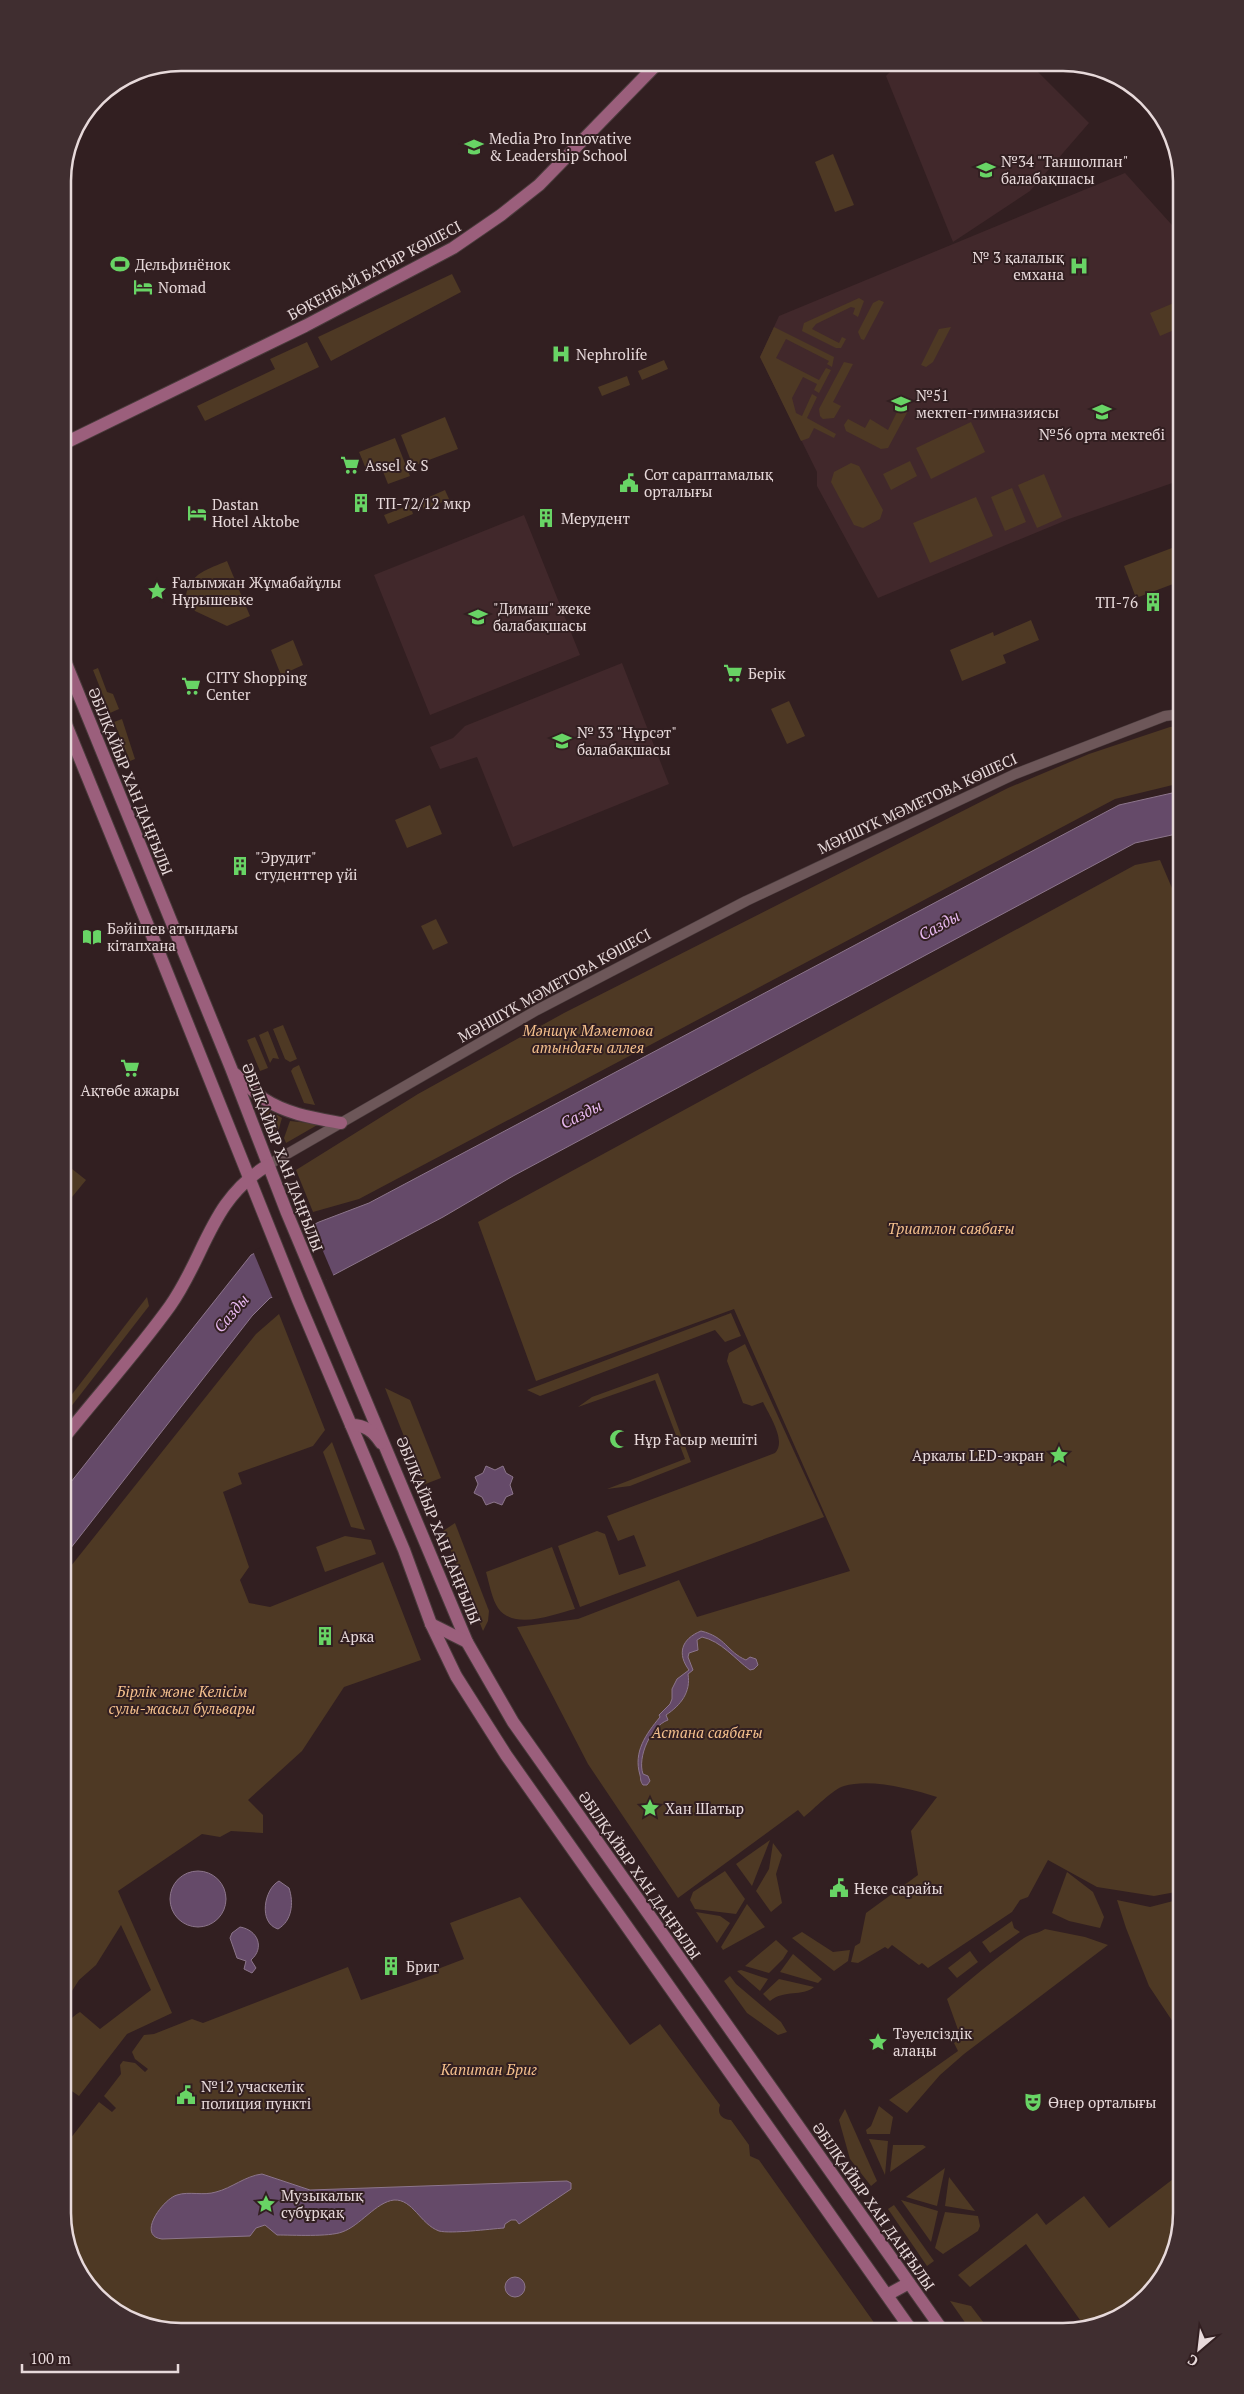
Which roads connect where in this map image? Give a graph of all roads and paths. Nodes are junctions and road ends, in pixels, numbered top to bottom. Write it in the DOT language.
graph roads {
  1 [pos="650,71"];
  2 [pos="71,440"];
  3 [pos="71,676"];
  4 [pos="1173,715"];
  5 [pos="71,737"];
  6 [pos="182,948"];
  7 [pos="160,955"];
  8 [pos="222,1047"];
  9 [pos="201,1056"];
  10 [pos="232,1071"];
  11 [pos="341,1123"];
  12 [pos="268,1165"];
  13 [pos="249,1176"];
  14 [pos="351,1425"];
  15 [pos="71,1429"];
  16 [pos="392,1459"];
  17 [pos="431,1624"];
  18 [pos="467,1642"];
  19 [pos="909,2284"];
  20 [pos="887,2294"];
  21 [pos="906,2323"];
  22 [pos="937,2323"];
  1 -- 2 [label="main road, БӨКЕНБАЙ БАТЫР КӨШЕСІ"];
  3 -- 6 [label="main road, ӘБІЛҚАЙЫР ХАН ДАҢҒЫЛЫ"];
  4 -- 11 [label="street, МӘНШҮК МӘМЕТОВА КӨШЕСІ"];
  5 -- 7 [label="main road"];
  6 -- 7 [label="main road"];
  6 -- 8 [label="main road, ӘБІЛҚАЙЫР ХАН ДАҢҒЫЛЫ"];
  7 -- 9 [label="main road"];
  8 -- 9 [label="main road"];
  8 -- 10 [label="main road, ӘБІЛҚАЙЫР ХАН ДАҢҒЫЛЫ"];
  9 -- 13 [label="main road"];
  10 -- 11 [label="main road"];
  10 -- 12 [label="main road, ӘБІЛҚАЙЫР ХАН ДАҢҒЫЛЫ"];
  11 -- 12 [label="street, МӘНШҮК МӘМЕТОВА КӨШЕСІ"];
  12 -- 13 [label="main road, МӘНШҮК МӘМЕТОВА КӨШЕСІ"];
  12 -- 16 [label="main road, ӘБІЛҚАЙЫР ХАН ДАҢҒЫЛЫ"];
  13 -- 14 [label="main road"];
  13 -- 15 [label="main road, МӘНШҮК МӘМЕТОВА КӨШЕСІ"];
  14 -- 16 [label="main road"];
  14 -- 17 [label="main road"];
  16 -- 18 [label="main road, ӘБІЛҚАЙЫР ХАН ДАҢҒЫЛЫ"];
  17 -- 18 [label="main road"];
  17 -- 20 [label="main road"];
  18 -- 19 [label="main road, ӘБІЛҚАЙЫР ХАН ДАҢҒЫЛЫ"];
  19 -- 20 [label="main road"];
  19 -- 22 [label="main road, ӘБІЛҚАЙЫР ХАН ДАҢҒЫЛЫ"];
  20 -- 21 [label="main road"];
}
